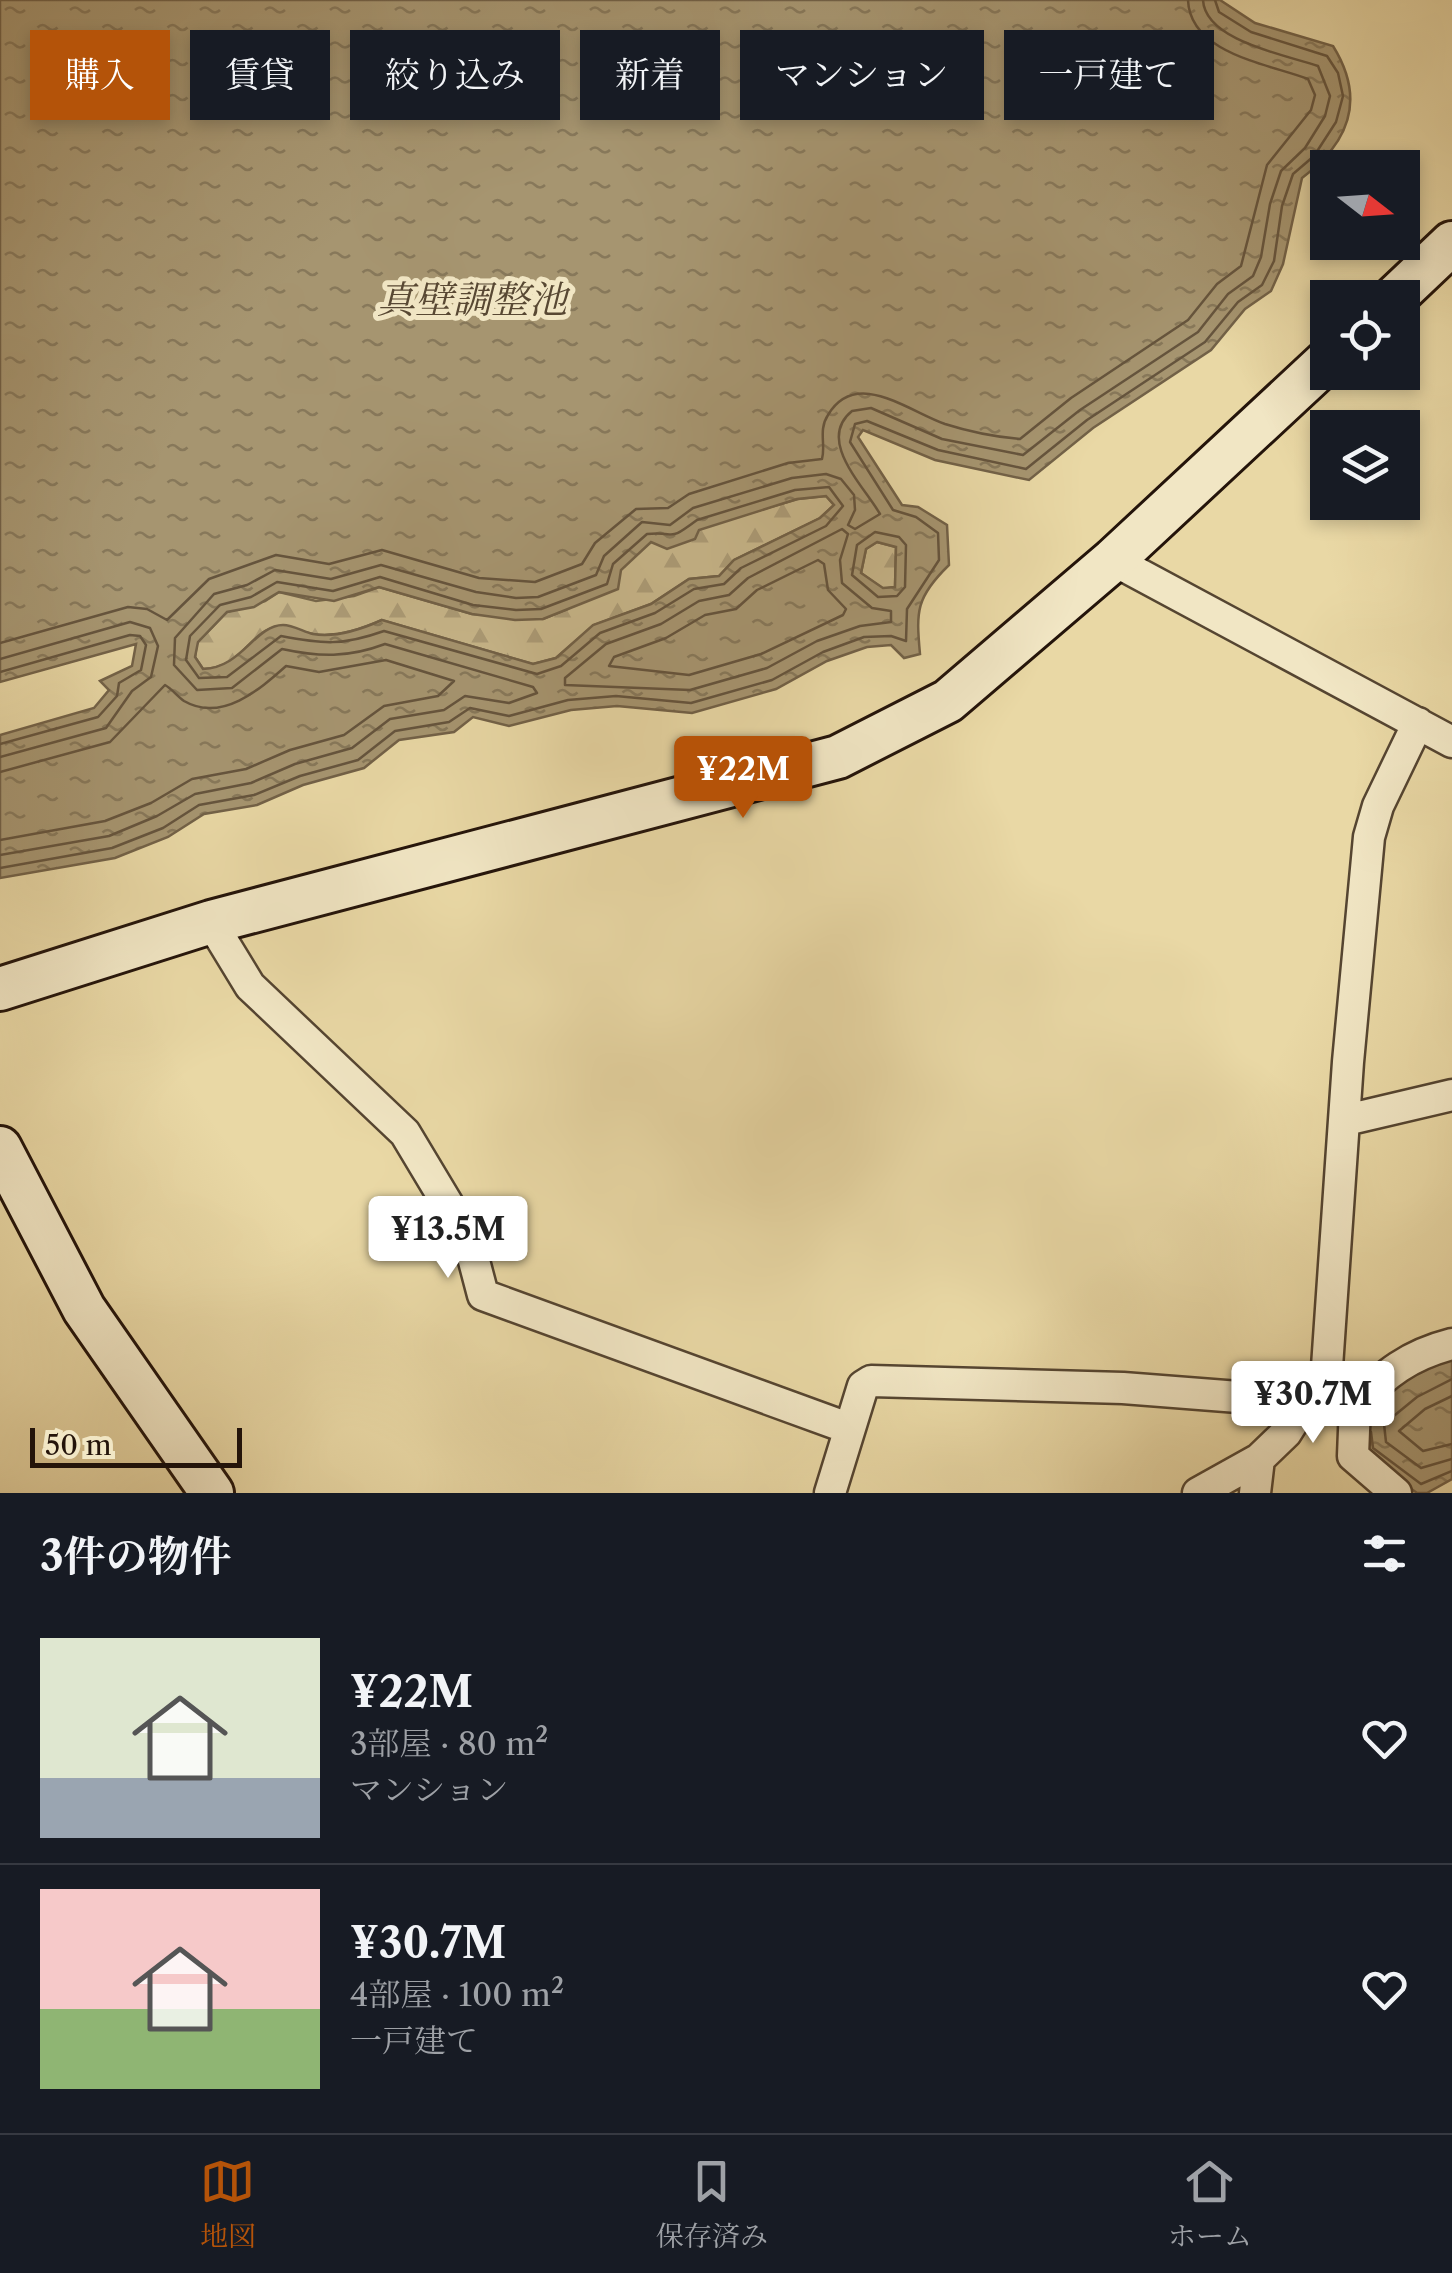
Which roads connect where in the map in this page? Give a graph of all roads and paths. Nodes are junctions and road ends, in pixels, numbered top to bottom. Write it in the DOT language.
graph roads {
  1 [pos="1448,253"];
  2 [pos="1416,280"];
  3 [pos="1310,377"];
  4 [pos="1113,560"];
  5 [pos="1418,723"];
  6 [pos="1452,742"];
  7 [pos="211,922"];
  8 [pos="0,989"];
  9 [pos="1452,1095"];
  10 [pos="1346,1120"];
  11 [pos="0,1148"];
  12 [pos="1452,1344"];
  13 [pos="1313,1390"];
  14 [pos="848,1428"];
  15 [pos="1259,1459"];
  16 [pos="212,1493"];
  17 [pos="830,1493"];
  18 [pos="1198,1493"];
  19 [pos="1255,1493"];
  20 [pos="1396,1493"];
  1 -- 2 [label="street"];
  3 -- 4 [label="street"];
  4 -- 5 [label="street"];
  4 -- 7 [label="street"];
  5 -- 6 [label="street"];
  5 -- 10 [label="street"];
  7 -- 8 [label="street"];
  7 -- 14 [label="street"];
  9 -- 10 [label="street"];
  10 -- 13 [label="street"];
  11 -- 16 [label="street"];
  12 -- 20 [label="street"];
  13 -- 14 [label="street"];
  13 -- 15 [label="street"];
  14 -- 17 [label="street"];
  15 -- 18 [label="street"];
  15 -- 19 [label="street"];
}
